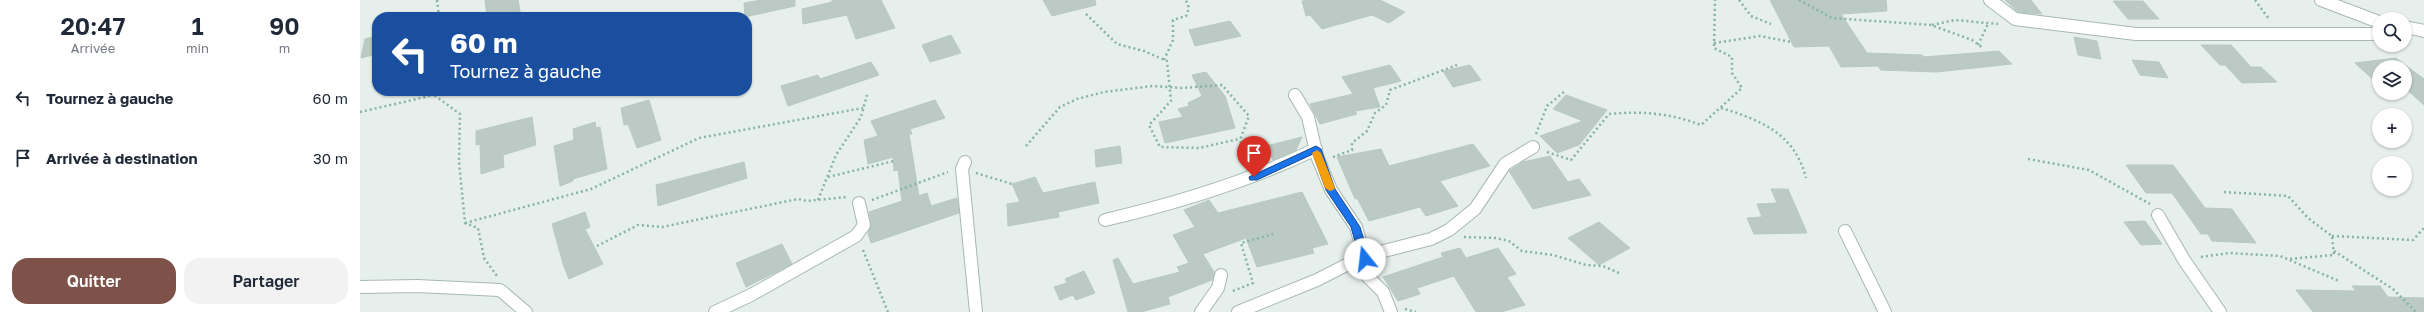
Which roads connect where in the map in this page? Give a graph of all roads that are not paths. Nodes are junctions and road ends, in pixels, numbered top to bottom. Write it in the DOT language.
graph roads {
  1 [pos="1990,0"];
  2 [pos="2321,0"];
  3 [pos="2372,20"];
  4 [pos="2412,29"];
  5 [pos="2424,32"];
  6 [pos="2412,33"];
  7 [pos="2372,34"];
  8 [pos="1295,95"];
  9 [pos="1533,148"];
  10 [pos="1318,155"];
  11 [pos="963,165"];
  12 [pos="859,203"];
  13 [pos="2158,215"];
  14 [pos="1105,220"];
  15 [pos="1845,232"];
  16 [pos="1364,256"];
  17 [pos="1221,275"];
  18 [pos="360,288"];
  19 [pos="1383,292"];
  20 [pos="526,312"];
  21 [pos="715,312"];
  22 [pos="976,312"];
  23 [pos="1201,312"];
  24 [pos="1238,312"];
  25 [pos="1383,312"];
  26 [pos="1391,312"];
  27 [pos="1885,312"];
  28 [pos="2220,312"];
  1 -- 7 [label="street"];
  2 -- 3 [label="street"];
  4 -- 5 [label="street"];
  5 -- 6 [label="street"];
  8 -- 10 [label="street"];
  9 -- 16 [label="street"];
  10 -- 14 [label="street"];
  10 -- 16 [label="street"];
  11 -- 22 [label="street"];
  12 -- 21 [label="street"];
  13 -- 28 [label="street"];
  15 -- 27 [label="street"];
  16 -- 19 [label="street"];
  16 -- 24 [label="street"];
  17 -- 23 [label="street"];
  18 -- 20 [label="street"];
  19 -- 25 [label="street"];
  19 -- 26 [label="street"];
}
